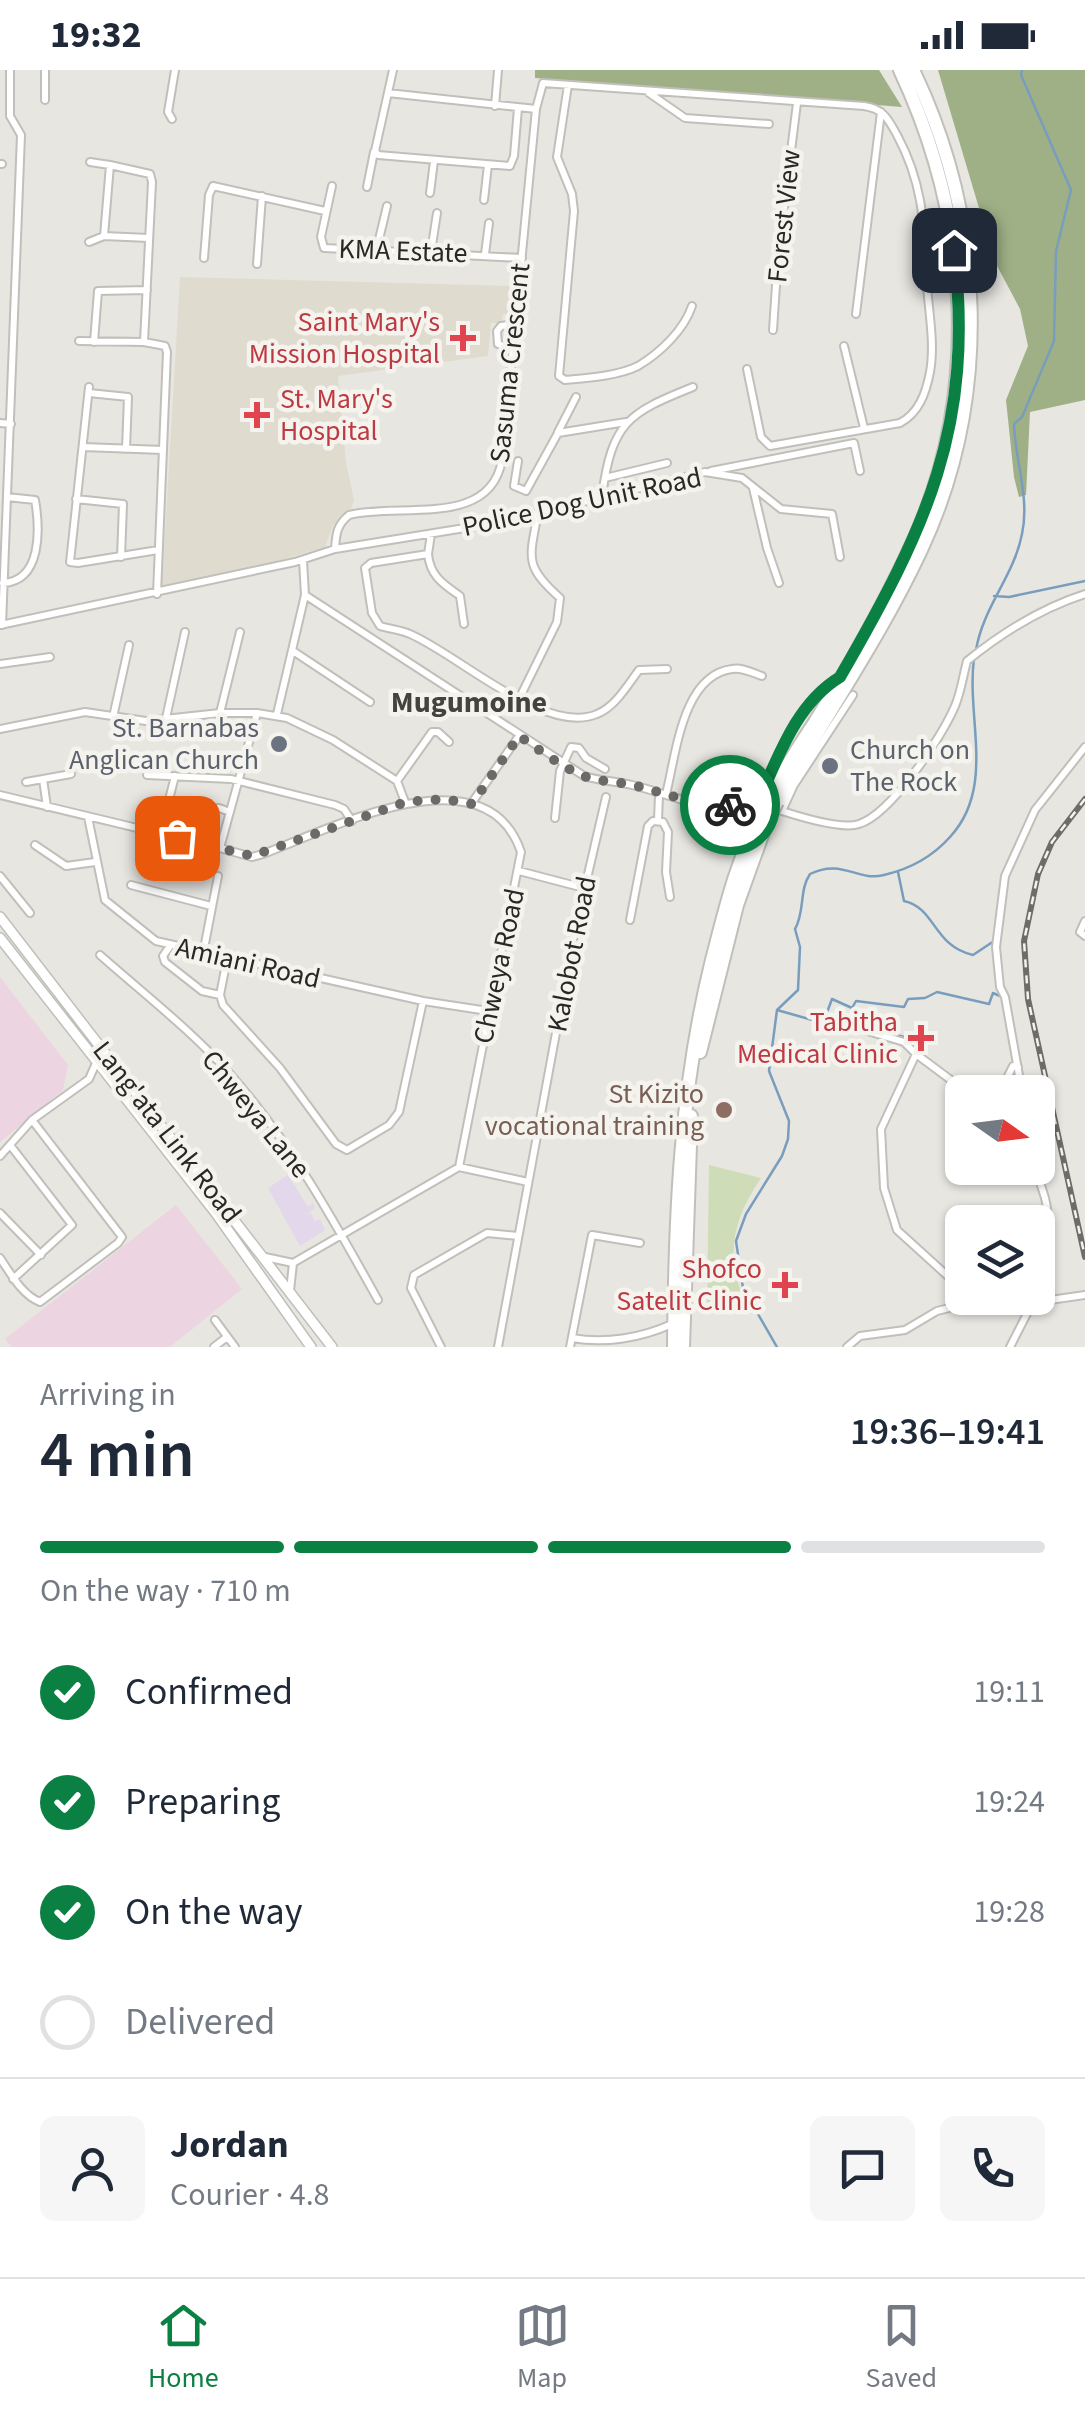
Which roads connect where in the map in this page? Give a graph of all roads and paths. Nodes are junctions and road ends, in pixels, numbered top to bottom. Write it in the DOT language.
graph roads {
  1 [pos="10,70"];
  2 [pos="45,70"];
  3 [pos="175,70"];
  4 [pos="393,70"];
  5 [pos="498,70"];
  6 [pos="900,70"];
  7 [pos="912,70"];
  8 [pos="568,84"];
  9 [pos="646,91"];
  10 [pos="388,94"];
  11 [pos="45,100"];
  12 [pos="798,102"];
  13 [pos="495,106"];
  14 [pos="518,108"];
  15 [pos="536,109"];
  16 [pos="881,110"];
  17 [pos="172,119"];
  18 [pos="770,124"];
  19 [pos="375,151"];
  20 [pos="434,161"];
  21 [pos="90,162"];
  22 [pos="110,165"];
  23 [pos="488,165"];
  24 [pos="332,186"];
  25 [pos="367,187"];
  26 [pos="430,192"];
  27 [pos="262,196"];
  28 [pos="484,200"];
  29 [pos="387,206"];
  30 [pos="325,211"];
  31 [pos="437,213"];
  32 [pos="490,223"];
  33 [pos="104,236"];
  34 [pos="149,238"];
  35 [pos="89,242"];
  36 [pos="376,252"];
  37 [pos="431,252"];
  38 [pos="484,254"];
  39 [pos="204,258"];
  40 [pos="522,258"];
  41 [pos="257,264"];
  42 [pos="147,290"];
  43 [pos="692,306"];
  44 [pos="856,314"];
  45 [pos="516,324"];
  46 [pos="773,330"];
  47 [pos="79,341"];
  48 [pos="94,342"];
  49 [pos="144,342"];
  50 [pos="844,346"];
  51 [pos="514,350"];
  52 [pos="747,369"];
  53 [pos="693,386"];
  54 [pos="576,397"];
  55 [pos="626,422"];
  56 [pos="0,424"];
  57 [pos="11,424"];
  58 [pos="864,428"];
  59 [pos="558,433"];
  60 [pos="83,447"];
  61 [pos="126,448"];
  62 [pos="163,450"];
  63 [pos="518,460"];
  64 [pos="667,463"];
  65 [pos="860,470"];
  66 [pos="705,472"];
  67 [pos="604,478"];
  68 [pos="752,487"];
  69 [pos="602,496"];
  70 [pos="7,497"];
  71 [pos="76,499"];
  72 [pos="538,512"];
  73 [pos="431,534"];
  74 [pos="336,549"];
  75 [pos="158,550"];
  76 [pos="428,554"];
  77 [pos="121,557"];
  78 [pos="840,557"];
  79 [pos="303,560"];
  80 [pos="3,582"];
  81 [pos="779,583"];
  82 [pos="157,594"];
  83 [pos="1085,594"];
  84 [pos="305,595"];
  85 [pos="464,624"];
  86 [pos="1,625"];
  87 [pos="184,632"];
  88 [pos="240,632"];
  89 [pos="130,645"];
  90 [pos="293,651"];
  91 [pos="50,657"];
  92 [pos="0,664"];
  93 [pos="667,669"];
  94 [pos="762,676"];
  95 [pos="853,695"];
  96 [pos="519,699"];
  97 [pos="370,702"];
  98 [pos="220,713"];
  99 [pos="257,713"];
  100 [pos="276,714"];
  101 [pos="113,717"];
  102 [pos="166,718"];
  103 [pos="0,729"];
  104 [pos="519,736"];
  105 [pos="449,742"];
  106 [pos="1085,746"];
  107 [pos="562,764"];
  108 [pos="605,770"];
  109 [pos="71,774"];
  110 [pos="147,775"];
  111 [pos="175,776"];
  112 [pos="43,779"];
  113 [pos="238,781"];
  114 [pos="26,782"];
  115 [pos="397,782"];
  116 [pos="662,794"];
  117 [pos="1,795"];
  118 [pos="606,798"];
  119 [pos="406,802"];
  120 [pos="0,804"];
  121 [pos="472,804"];
  122 [pos="47,808"];
  123 [pos="769,809"];
  124 [pos="230,812"];
  125 [pos="88,817"];
  126 [pos="555,818"];
  127 [pos="658,820"];
  128 [pos="352,821"];
  129 [pos="163,823"];
  130 [pos="195,842"];
  131 [pos="36,845"];
  132 [pos="220,848"];
  133 [pos="95,862"];
  134 [pos="520,871"];
  135 [pos="0,876"];
  136 [pos="218,876"];
  137 [pos="131,885"];
  138 [pos="584,888"];
  139 [pos="670,896"];
  140 [pos="212,906"];
  141 [pos="30,913"];
  142 [pos="0,918"];
  143 [pos="630,920"];
  144 [pos="1085,921"];
  145 [pos="1085,936"];
  146 [pos="0,938"];
  147 [pos="170,946"];
  148 [pos="203,954"];
  149 [pos="100,955"];
  150 [pos="227,959"];
  151 [pos="220,995"];
  152 [pos="423,1001"];
  153 [pos="488,1011"];
  154 [pos="864,1030"];
  155 [pos="916,1054"];
  156 [pos="96,1061"];
  157 [pos="1018,1066"];
  158 [pos="1008,1075"];
  159 [pos="1019,1075"];
  160 [pos="945,1076"];
  161 [pos="89,1079"];
  162 [pos="114,1083"];
  163 [pos="32,1120"];
  164 [pos="10,1145"];
  165 [pos="0,1156"];
  166 [pos="459,1167"];
  167 [pos="528,1182"];
  168 [pos="1,1214"];
  169 [pos="342,1235"];
  170 [pos="518,1236"];
  171 [pos="640,1244"];
  172 [pos="41,1255"];
  173 [pos="264,1257"];
  174 [pos="0,1258"];
  175 [pos="293,1263"];
  176 [pos="945,1274"];
  177 [pos="14,1279"];
  178 [pos="290,1292"];
  179 [pos="1085,1295"];
  180 [pos="1055,1299"];
  181 [pos="378,1300"];
  182 [pos="945,1308"];
  183 [pos="1025,1315"];
  184 [pos="215,1320"];
  185 [pos="675,1323"];
  186 [pos="227,1337"];
  187 [pos="571,1343"];
  188 [pos="214,1347"];
  189 [pos="235,1347"];
  190 [pos="311,1347"];
  191 [pos="332,1347"];
  192 [pos="441,1347"];
  193 [pos="498,1347"];
  194 [pos="674,1347"];
  195 [pos="683,1347"];
  196 [pos="846,1347"];
  197 [pos="1010,1347"];
  1 -- 57 [label="street"];
  2 -- 11 [label="street"];
  3 -- 17 [label="street"];
  4 -- 10 [label="street"];
  5 -- 13 [label="street"];
  6 -- 123 [label="highway"];
  7 -- 123 [label="highway"];
  8 -- 9 [label="street"];
  8 -- 15 [label="street, Sasuma Crescent"];
  8 -- 43 [label="street"];
  9 -- 12 [label="street"];
  9 -- 18 [label="street"];
  10 -- 13 [label="street"];
  10 -- 19 [label="street"];
  12 -- 16 [label="street"];
  12 -- 46 [label="street, Forest View"];
  13 -- 14 [label="street"];
  14 -- 15 [label="street"];
  14 -- 23 [label="street"];
  15 -- 40 [label="street, Sasuma Crescent"];
  16 -- 44 [label="street"];
  16 -- 58 [label="street"];
  19 -- 20 [label="street"];
  19 -- 25 [label="street"];
  20 -- 23 [label="street"];
  20 -- 26 [label="street"];
  21 -- 22 [label="street"];
  22 -- 33 [label="street"];
  22 -- 34 [label="street"];
  23 -- 28 [label="street"];
  24 -- 30 [label="street, KMA Estate"];
  27 -- 30 [label="street, KMA Estate"];
  27 -- 39 [label="street, KMA Estate"];
  27 -- 41 [label="street"];
  29 -- 36 [label="street"];
  30 -- 36 [label="street, KMA Estate"];
  31 -- 37 [label="street"];
  32 -- 38 [label="street"];
  33 -- 34 [label="street"];
  33 -- 35 [label="street"];
  34 -- 42 [label="street"];
  36 -- 37 [label="street, KMA Estate"];
  37 -- 38 [label="street, KMA Estate"];
  38 -- 40 [label="street, KMA Estate"];
  40 -- 45 [label="street, Sasuma Crescent"];
  42 -- 48 [label="street"];
  42 -- 49 [label="street"];
  45 -- 51 [label="street, Sasuma Crescent"];
  45 -- 51 [label="street"];
  47 -- 48 [label="street"];
  48 -- 49 [label="street"];
  49 -- 62 [label="street"];
  50 -- 58 [label="street"];
  51 -- 74 [label="street, Sasuma Crescent"];
  52 -- 58 [label="street"];
  53 -- 55 [label="street"];
  54 -- 59 [label="street"];
  55 -- 59 [label="street"];
  55 -- 67 [label="street"];
  56 -- 57 [label="street"];
  57 -- 70 [label="street"];
  59 -- 63 [label="street"];
  60 -- 61 [label="street"];
  60 -- 61 [label="street"];
  60 -- 71 [label="street"];
  61 -- 62 [label="street"];
  62 -- 75 [label="street"];
  64 -- 67 [label="street"];
  65 -- 66 [label="street"];
  66 -- 68 [label="street, Police Dog Unit Road"];
  66 -- 69 [label="street, Police Dog Unit Road"];
  67 -- 69 [label="street"];
  68 -- 78 [label="street, Police Dog Unit Road"];
  68 -- 81 [label="street"];
  69 -- 72 [label="street, Police Dog Unit Road"];
  70 -- 80 [label="street"];
  70 -- 80 [label="street"];
  71 -- 77 [label="street"];
  71 -- 77 [label="street"];
  72 -- 73 [label="street, Police Dog Unit Road"];
  72 -- 96 [label="street"];
  73 -- 74 [label="street, Police Dog Unit Road"];
  73 -- 76 [label="street"];
  74 -- 79 [label="street"];
  75 -- 77 [label="street"];
  75 -- 82 [label="street"];
  76 -- 85 [label="street"];
  76 -- 96 [label="street"];
  79 -- 82 [label="street"];
  79 -- 84 [label="street"];
  80 -- 86 [label="street"];
  82 -- 86 [label="street"];
  83 -- 123 [label="street"];
  84 -- 90 [label="street"];
  84 -- 104 [label="street"];
  87 -- 102 [label="street"];
  88 -- 98 [label="street"];
  89 -- 101 [label="street"];
  90 -- 97 [label="street"];
  90 -- 100 [label="street"];
  91 -- 92 [label="street"];
  93 -- 96 [label="street"];
  94 -- 116 [label="street"];
  95 -- 123 [label="street"];
  98 -- 99 [label="street"];
  98 -- 102 [label="street"];
  99 -- 100 [label="street"];
  99 -- 113 [label="street"];
  100 -- 115 [label="street"];
  101 -- 102 [label="street"];
  101 -- 103 [label="street"];
  104 -- 107 [label="street"];
  104 -- 121 [label="street"];
  105 -- 115 [label="street"];
  106 -- 157 [label="street"];
  107 -- 108 [label="street"];
  107 -- 116 [label="street"];
  107 -- 126 [label="street"];
  109 -- 112 [label="street"];
  110 -- 111 [label="street"];
  111 -- 113 [label="street"];
  111 -- 129 [label="street"];
  112 -- 114 [label="street"];
  112 -- 122 [label="street"];
  113 -- 124 [label="street"];
  113 -- 128 [label="street"];
  115 -- 119 [label="street"];
  116 -- 123 [label="street"];
  116 -- 127 [label="street"];
  117 -- 120 [label="street"];
  117 -- 122 [label="street"];
  118 -- 138 [label="street, Kalobot Road"];
  119 -- 121 [label="street"];
  119 -- 128 [label="street"];
  121 -- 134 [label="street"];
  122 -- 125 [label="street"];
  123 -- 185 [label="highway"];
  123 -- 195 [label="highway"];
  124 -- 130 [label="street"];
  124 -- 132 [label="street"];
  125 -- 130 [label="street"];
  125 -- 133 [label="street, Amiani Road"];
  127 -- 139 [label="street"];
  127 -- 143 [label="street"];
  128 -- 132 [label="street"];
  130 -- 132 [label="street"];
  131 -- 133 [label="street"];
  133 -- 147 [label="street, Amiani Road"];
  134 -- 138 [label="street"];
  134 -- 153 [label="street, Chweya Road"];
  135 -- 141 [label="street"];
  136 -- 140 [label="street"];
  137 -- 140 [label="street"];
  138 -- 167 [label="street, Kalobot Road"];
  140 -- 148 [label="street"];
  142 -- 173 [label="main road, Lang'ata Link Road"];
  144 -- 145 [label="street"];
  146 -- 156 [label="main road, Lang'ata Link Road"];
  147 -- 148 [label="street, Amiani Road"];
  147 -- 151 [label="street"];
  148 -- 150 [label="street, Amiani Road"];
  149 -- 169 [label="street, Chweya Lane"];
  150 -- 151 [label="street"];
  150 -- 152 [label="street, Amiani Road"];
  151 -- 152 [label="street"];
  152 -- 153 [label="street, Amiani Road"];
  153 -- 166 [label="street, Chweya Road"];
  154 -- 155 [label="street"];
  155 -- 160 [label="street"];
  155 -- 176 [label="street"];
  156 -- 161 [label="street"];
  156 -- 162 [label="main road, Lang'ata Link Road"];
  157 -- 158 [label="street"];
  157 -- 159 [label="street"];
  161 -- 162 [label="street"];
  161 -- 163 [label="street"];
  162 -- 190 [label="main road, Lang'ata Link Road"];
  163 -- 164 [label="street"];
  163 -- 177 [label="street"];
  164 -- 165 [label="street"];
  164 -- 172 [label="street"];
  166 -- 167 [label="street"];
  166 -- 169 [label="street"];
  167 -- 170 [label="street, Kalobot Road"];
  168 -- 172 [label="street"];
  169 -- 175 [label="street"];
  169 -- 181 [label="street, Chweya Lane"];
  170 -- 192 [label="street"];
  170 -- 193 [label="street, Kalobot Road"];
  171 -- 187 [label="street"];
  172 -- 177 [label="street"];
  173 -- 175 [label="street"];
  173 -- 178 [label="main road, Lang'ata Link Road"];
  174 -- 177 [label="street"];
  175 -- 178 [label="street"];
  178 -- 191 [label="main road, Lang'ata Link Road"];
  179 -- 180 [label="street"];
  182 -- 196 [label="street"];
  183 -- 197 [label="street"];
  184 -- 186 [label="street"];
  185 -- 187 [label="street"];
  185 -- 194 [label="highway"];
  186 -- 188 [label="street"];
  186 -- 189 [label="street"];
}
